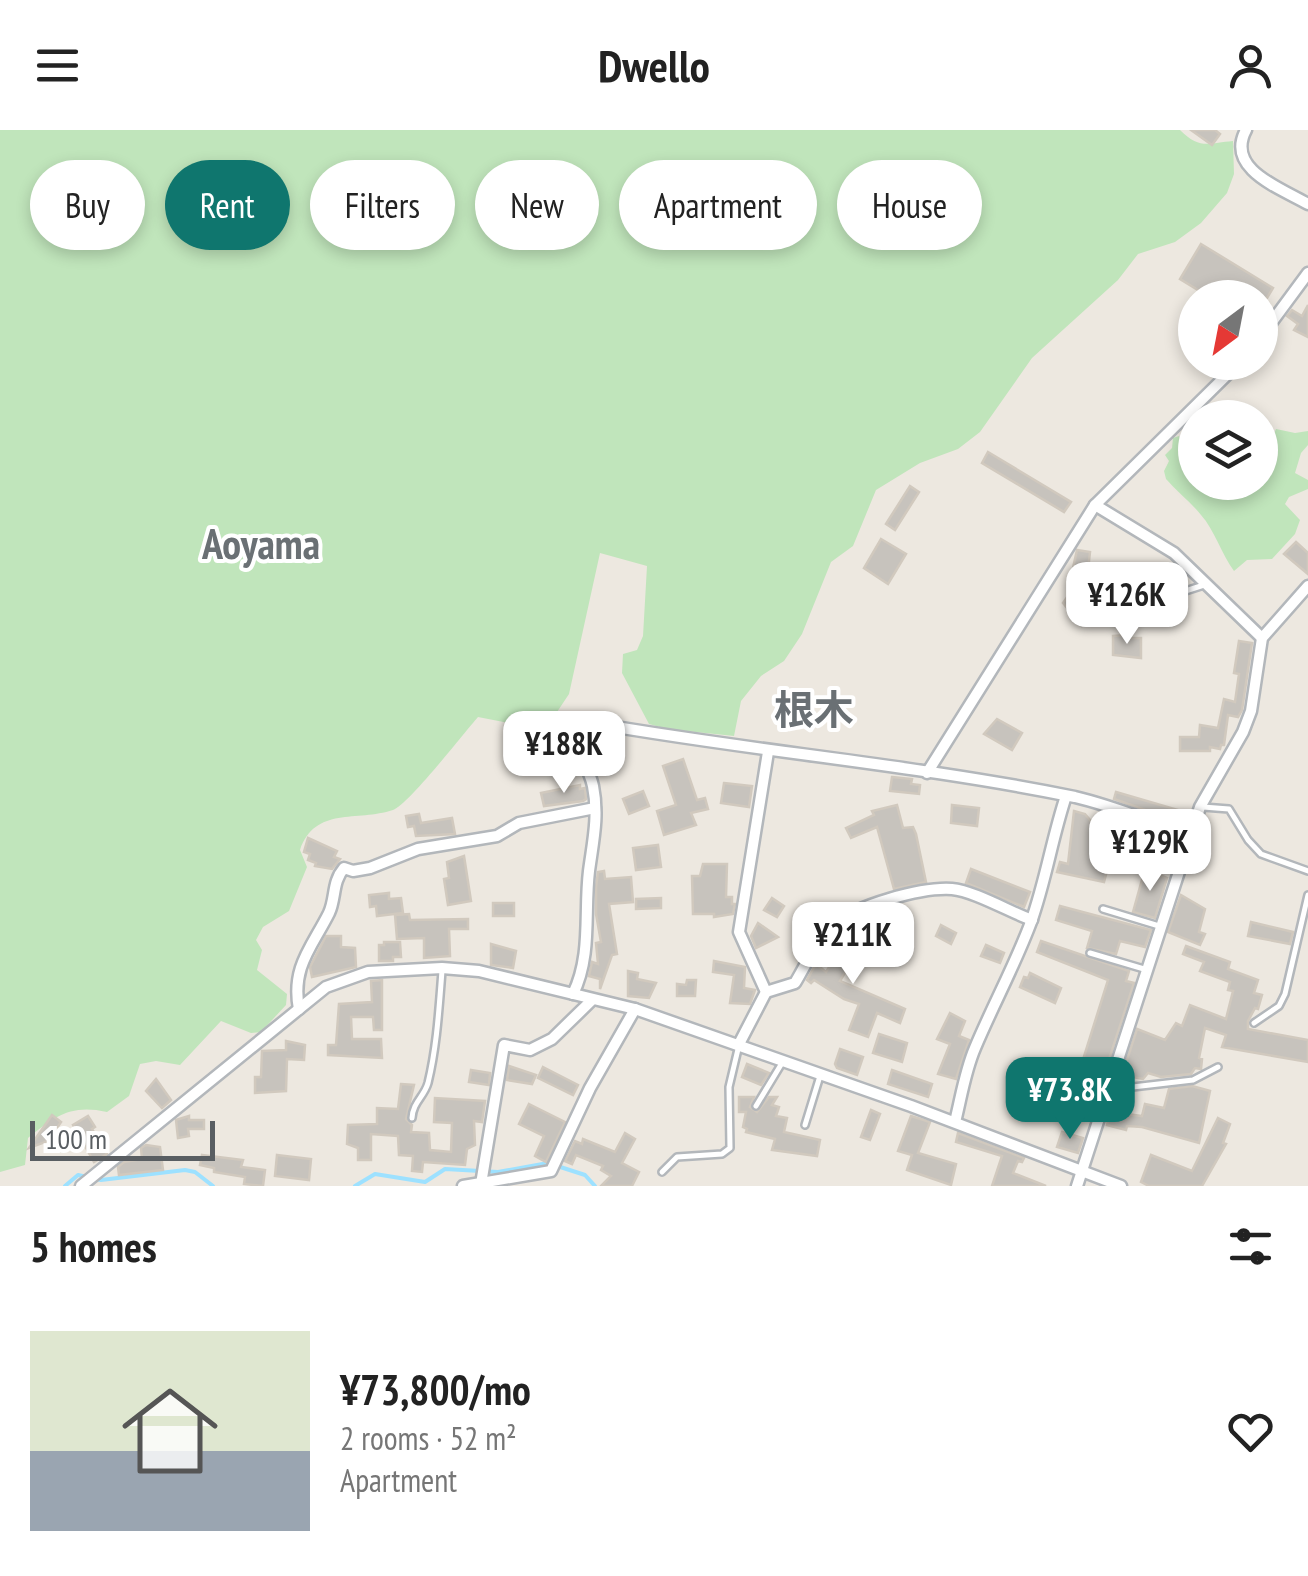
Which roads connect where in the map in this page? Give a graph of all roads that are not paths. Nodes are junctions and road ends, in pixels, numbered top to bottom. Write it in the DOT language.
graph roads {
  1 [pos="1246,130"];
  2 [pos="1308,204"];
  3 [pos="1307,278"];
  4 [pos="1278,315"];
  5 [pos="1222,380"];
  6 [pos="1095,505"];
  7 [pos="1204,584"];
  8 [pos="1308,586"];
  9 [pos="1111,615"];
  10 [pos="1262,638"];
  11 [pos="768,752"];
  12 [pos="926,773"];
  13 [pos="1066,796"];
  14 [pos="1200,807"];
  15 [pos="595,808"];
  16 [pos="1192,835"];
  17 [pos="1308,870"];
  18 [pos="1308,895"];
  19 [pos="1103,909"];
  20 [pos="1032,920"];
  21 [pos="1162,926"];
  22 [pos="1090,953"];
  23 [pos="442,968"];
  24 [pos="1148,970"];
  25 [pos="766,992"];
  26 [pos="574,994"];
  27 [pos="592,1000"];
  28 [pos="300,1009"];
  29 [pos="635,1009"];
  30 [pos="1254,1023"];
  31 [pos="740,1044"];
  32 [pos="784,1060"];
  33 [pos="1218,1067"];
  34 [pos="820,1074"];
  35 [pos="1107,1094"];
  36 [pos="756,1106"];
  37 [pos="412,1118"];
  38 [pos="956,1122"];
  39 [pos="805,1124"];
  40 [pos="1082,1170"];
  41 [pos="662,1172"];
  42 [pos="85,1184"];
  43 [pos="481,1184"];
  44 [pos="463,1186"];
  45 [pos="1077,1186"];
  46 [pos="1121,1186"];
  1 -- 2 [label="street"];
  3 -- 4 [label="street"];
  5 -- 6 [label="street"];
  6 -- 7 [label="street"];
  6 -- 12 [label="street"];
  7 -- 9 [label="lane"];
  7 -- 10 [label="street"];
  8 -- 10 [label="street"];
  10 -- 14 [label="street"];
  11 -- 12 [label="street"];
  11 -- 15 [label="street"];
  11 -- 25 [label="street"];
  12 -- 13 [label="street"];
  13 -- 16 [label="street"];
  13 -- 20 [label="street"];
  14 -- 16 [label="street"];
  14 -- 17 [label="lane"];
  15 -- 26 [label="street"];
  15 -- 28 [label="street"];
  16 -- 21 [label="street"];
  18 -- 30 [label="lane"];
  19 -- 21 [label="lane"];
  20 -- 25 [label="street"];
  20 -- 38 [label="street"];
  21 -- 24 [label="street"];
  22 -- 24 [label="lane"];
  23 -- 26 [label="street"];
  23 -- 28 [label="street"];
  23 -- 37 [label="lane"];
  24 -- 35 [label="street"];
  25 -- 31 [label="street"];
  26 -- 27 [label="street"];
  27 -- 29 [label="street"];
  27 -- 43 [label="street"];
  28 -- 42 [label="street"];
  29 -- 31 [label="street"];
  29 -- 43 [label="street"];
  31 -- 32 [label="street"];
  31 -- 41 [label="lane"];
  32 -- 34 [label="street"];
  32 -- 36 [label="lane"];
  33 -- 35 [label="lane"];
  34 -- 38 [label="street"];
  34 -- 39 [label="lane"];
  35 -- 40 [label="street"];
  38 -- 40 [label="street"];
  40 -- 45 [label="street"];
  40 -- 46 [label="street"];
  43 -- 44 [label="street"];
}
